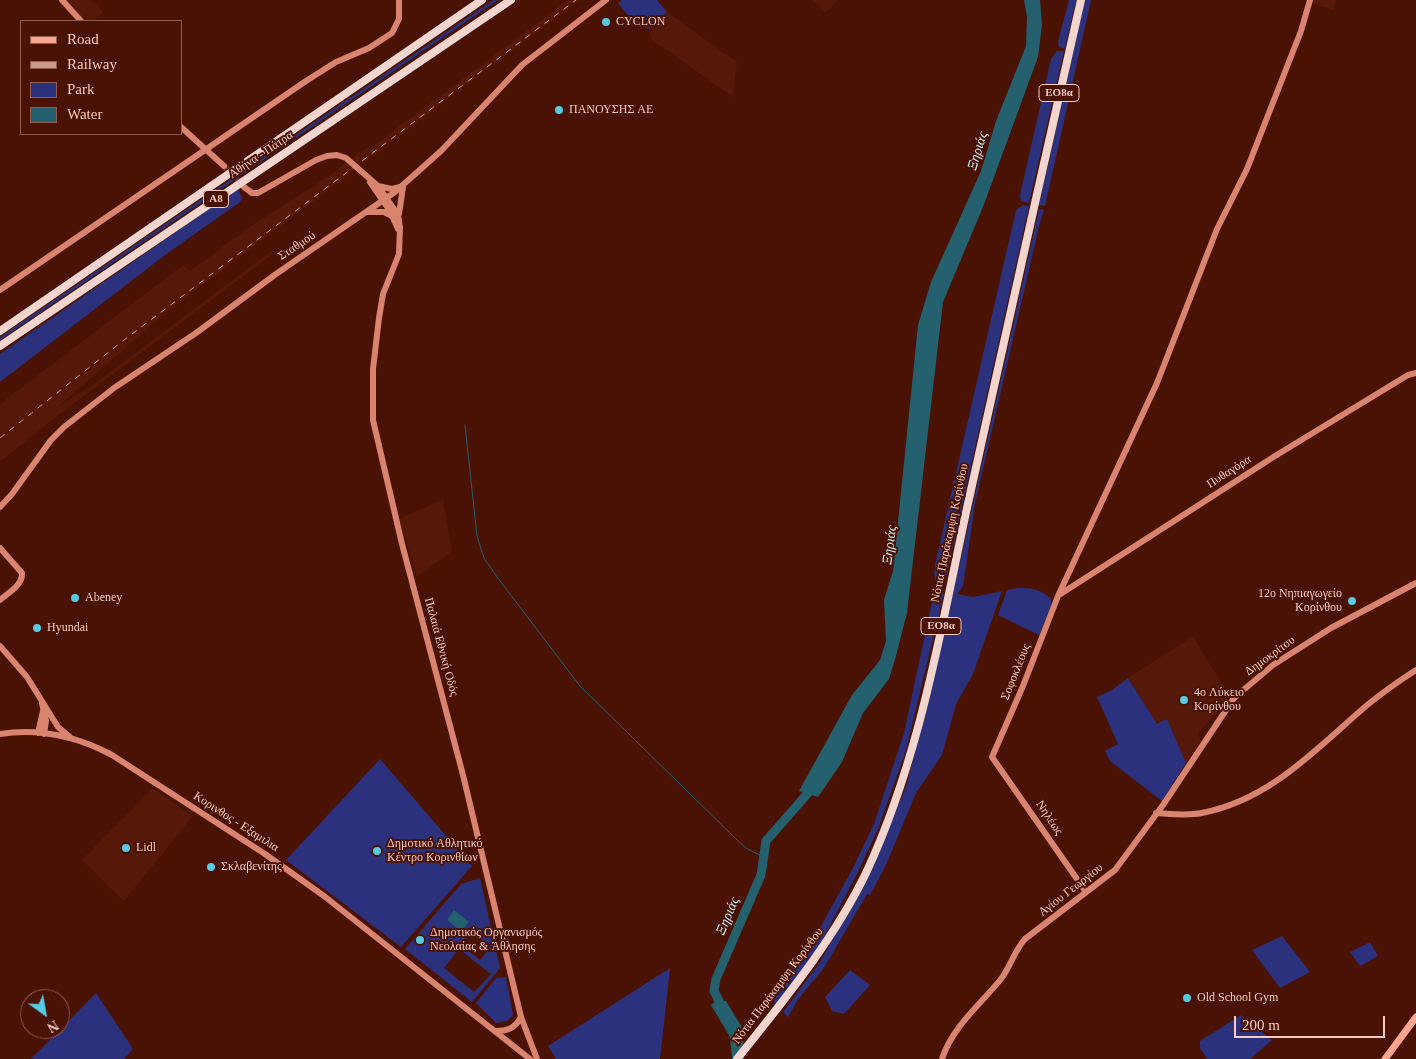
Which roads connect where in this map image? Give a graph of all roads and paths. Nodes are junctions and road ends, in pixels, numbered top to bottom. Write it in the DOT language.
graph roads {
  1 [pos="62,0"];
  2 [pos="399,0"];
  3 [pos="482,0"];
  4 [pos="511,0"];
  5 [pos="606,0"];
  6 [pos="1081,0"];
  7 [pos="1310,0"];
  8 [pos="81,20"];
  9 [pos="182,128"];
  10 [pos="206,149"];
  11 [pos="224,166"];
  12 [pos="368,179"];
  13 [pos="404,185"];
  14 [pos="378,186"];
  15 [pos="244,187"];
  16 [pos="385,199"];
  17 [pos="366,213"];
  18 [pos="392,216"];
  19 [pos="399,220"];
  20 [pos="400,238"];
  21 [pos="0,290"];
  22 [pos="0,331"];
  23 [pos="0,346"];
  24 [pos="1416,373"];
  25 [pos="0,507"];
  26 [pos="0,548"];
  27 [pos="1416,583"];
  28 [pos="1058,596"];
  29 [pos="0,600"];
  30 [pos="0,646"];
  31 [pos="1416,670"];
  32 [pos="40,697"];
  33 [pos="41,733"];
  34 [pos="0,734"];
  35 [pos="71,738"];
  36 [pos="992,757"];
  37 [pos="1156,813"];
  38 [pos="1086,892"];
  39 [pos="521,1017"];
  40 [pos="1416,1017"];
  41 [pos="494,1031"];
  42 [pos="530,1059"];
  43 [pos="537,1059"];
  44 [pos="737,1059"];
  45 [pos="942,1059"];
  46 [pos="1385,1059"];
  1 -- 8 [label="street"];
  2 -- 10 [label="street"];
  3 -- 22 [label="highway, Αθήνα - Πάτρα / Α8"];
  4 -- 23 [label="highway, Αθήνα - Πάτρα / Α8"];
  5 -- 13 [label="street, Σταθμού"];
  6 -- 44 [label="highway, Νότια Παράκαμψη Κορίνθου / ΕΟ8α"];
  7 -- 28 [label="street, Σοφοκλέους"];
  9 -- 10 [label="street"];
  10 -- 11 [label="street"];
  10 -- 21 [label="street"];
  12 -- 14 [label="street"];
  12 -- 15 [label="street"];
  12 -- 16 [label="street"];
  13 -- 14 [label="street"];
  13 -- 16 [label="street, Σταθμού"];
  13 -- 19 [label="street"];
  14 -- 16 [label="street"];
  16 -- 17 [label="street, Σταθμού"];
  16 -- 18 [label="street, Παλαιά Εθνική Οδός"];
  16 -- 19 [label="street, Παλαιά Εθνική Οδός"];
  17 -- 18 [label="street"];
  17 -- 25 [label="street, Σταθμού"];
  18 -- 20 [label="street, Παλαιά Εθνική Οδός"];
  19 -- 20 [label="street, Παλαιά Εθνική Οδός"];
  20 -- 39 [label="street, Παλαιά Εθνική Οδός"];
  24 -- 28 [label="street, Πυθαγόρα"];
  26 -- 29 [label="street"];
  27 -- 37 [label="street, Δημοκρίτου"];
  28 -- 36 [label="street, Σοφοκλέους"];
  30 -- 32 [label="street"];
  31 -- 37 [label="street"];
  32 -- 33 [label="street"];
  32 -- 35 [label="street"];
  33 -- 34 [label="street, Κορινθος - Εξαμιλια"];
  33 -- 35 [label="street, Κορινθος - Εξαμιλια"];
  35 -- 41 [label="street, Κορινθος - Εξαμιλια"];
  36 -- 38 [label="street, Νηλέως"];
  37 -- 38 [label="street, Αγίου Γεωργίου"];
  38 -- 45 [label="street, Αγίου Γεωργίου"];
  39 -- 41 [label="street"];
  39 -- 43 [label="street, Παλαιά Εθνική Οδός"];
  40 -- 46 [label="main road"];
  41 -- 42 [label="street, Κορινθος - Εξαμιλια"];
}
